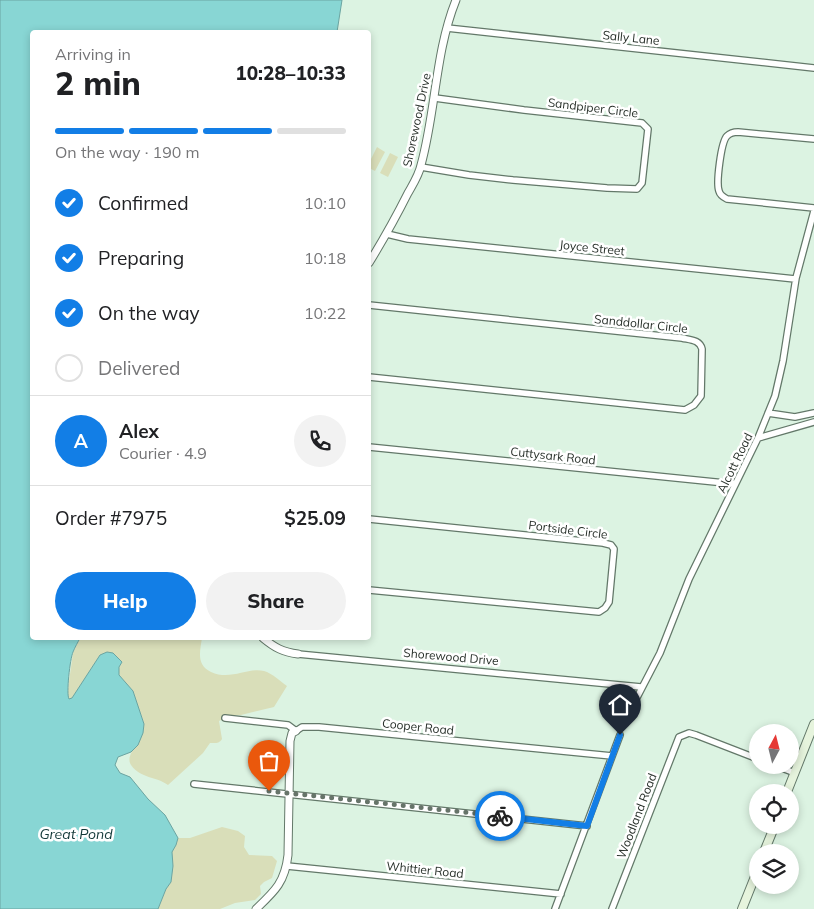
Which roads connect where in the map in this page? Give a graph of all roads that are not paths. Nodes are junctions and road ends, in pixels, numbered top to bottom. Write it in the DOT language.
graph roads {
  1 [pos="456,0"];
  2 [pos="447,28"];
  3 [pos="814,68"];
  4 [pos="435,98"];
  5 [pos="814,139"];
  6 [pos="421,167"];
  7 [pos="814,209"];
  8 [pos="387,234"];
  9 [pos="371,260"];
  10 [pos="795,279"];
  11 [pos="371,305"];
  12 [pos="371,377"];
  13 [pos="814,413"];
  14 [pos="768,414"];
  15 [pos="814,422"];
  16 [pos="758,438"];
  17 [pos="371,447"];
  18 [pos="735,484"];
  19 [pos="371,519"];
  20 [pos="371,590"];
  21 [pos="265,640"];
  22 [pos="298,654"];
  23 [pos="641,687"];
  24 [pos="631,709"];
  25 [pos="225,718"];
  26 [pos="814,724"];
  27 [pos="296,730"];
  28 [pos="620,735"];
  29 [pos="612,756"];
  30 [pos="749,756"];
  31 [pos="799,763"];
  32 [pos="194,784"];
  33 [pos="288,793"];
  34 [pos="587,826"];
  35 [pos="287,866"];
  36 [pos="749,892"];
  37 [pos="561,894"];
  38 [pos="256,909"];
  39 [pos="555,909"];
  40 [pos="612,909"];
  41 [pos="742,909"];
  1 -- 2 [label="street, Shorewood Drive"];
  2 -- 3 [label="street, Sally Lane"];
  2 -- 4 [label="street, Shorewood Drive"];
  4 -- 6 [label="street, Shorewood Drive"];
  4 -- 6 [label="street, Sandpiper Circle"];
  5 -- 7 [label="street"];
  6 -- 8 [label="street, Shorewood Drive"];
  7 -- 10 [label="street, Alcott Road"];
  8 -- 9 [label="street, Shorewood Drive"];
  8 -- 10 [label="street, Joyce Street"];
  10 -- 14 [label="street, Alcott Road"];
  11 -- 12 [label="street, Sanddollar Circle"];
  13 -- 14 [label="street"];
  14 -- 16 [label="street, Alcott Road"];
  15 -- 16 [label="street"];
  16 -- 18 [label="street, Alcott Road"];
  17 -- 18 [label="street, Cuttysark Road"];
  18 -- 23 [label="street, Alcott Road"];
  19 -- 20 [label="street, Portside Circle"];
  21 -- 22 [label="street, Shorewood Drive"];
  22 -- 23 [label="street, Shorewood Drive"];
  23 -- 24 [label="street, Alcott Road"];
  25 -- 27 [label="street, Cooper Road"];
  26 -- 31 [label="main road"];
  27 -- 29 [label="street, Cooper Road"];
  27 -- 33 [label="street"];
  28 -- 29 [label="street"];
  29 -- 34 [label="street"];
  30 -- 40 [label="street, Woodland Road"];
  32 -- 33 [label="street"];
  33 -- 34 [label="street"];
  33 -- 35 [label="street"];
  34 -- 37 [label="street"];
  35 -- 37 [label="street, Whittier Road"];
  35 -- 38 [label="street"];
  36 -- 41 [label="main road"];
  37 -- 39 [label="street"];
}
